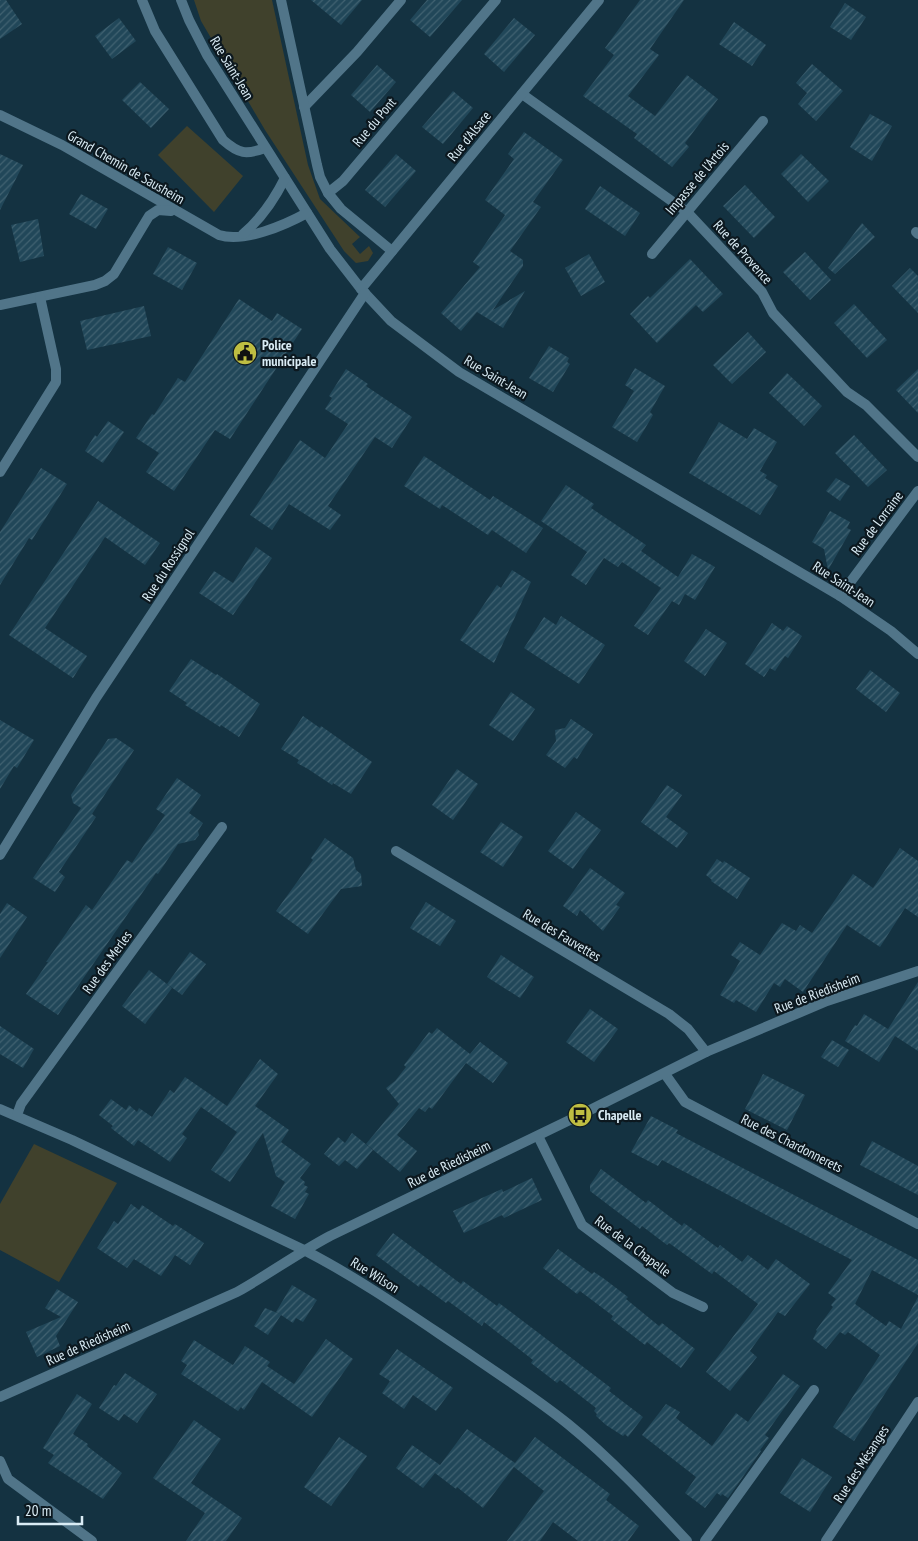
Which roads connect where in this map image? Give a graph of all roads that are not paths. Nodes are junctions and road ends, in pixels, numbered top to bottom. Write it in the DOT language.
graph roads {
  1 [pos="142,0"];
  2 [pos="181,0"];
  3 [pos="281,0"];
  4 [pos="401,0"];
  5 [pos="496,0"];
  6 [pos="599,0"];
  7 [pos="522,94"];
  8 [pos="304,106"];
  9 [pos="0,116"];
  10 [pos="763,121"];
  11 [pos="265,148"];
  12 [pos="285,178"];
  13 [pos="328,193"];
  14 [pos="687,212"];
  15 [pos="307,213"];
  16 [pos="179,214"];
  17 [pos="240,237"];
  18 [pos="392,251"];
  19 [pos="652,254"];
  20 [pos="363,291"];
  21 [pos="40,297"];
  22 [pos="0,305"];
  23 [pos="918,457"];
  24 [pos="0,472"];
  25 [pos="918,491"];
  26 [pos="840,596"];
  27 [pos="918,654"];
  28 [pos="222,827"];
  29 [pos="4,841"];
  30 [pos="396,851"];
  31 [pos="0,855"];
  32 [pos="918,971"];
  33 [pos="706,1052"];
  34 [pos="665,1074"];
  35 [pos="0,1109"];
  36 [pos="16,1115"];
  37 [pos="538,1136"];
  38 [pos="918,1224"];
  39 [pos="304,1250"];
  40 [pos="703,1307"];
  41 [pos="814,1390"];
  42 [pos="0,1397"];
  43 [pos="918,1402"];
  44 [pos="0,1462"];
  45 [pos="92,1541"];
  46 [pos="687,1541"];
  47 [pos="705,1541"];
  48 [pos="826,1541"];
  1 -- 11 [label="street"];
  2 -- 11 [label="street, Rue Saint-Jean"];
  3 -- 8 [label="street"];
  4 -- 8 [label="street"];
  5 -- 13 [label="street, Rue du Pont"];
  6 -- 7 [label="street, Rue d'Alsace"];
  7 -- 14 [label="street, Rue de Provence"];
  7 -- 18 [label="street, Rue d'Alsace"];
  8 -- 13 [label="street"];
  9 -- 16 [label="street, Grand Chemin de Sausheim"];
  10 -- 14 [label="street, Impasse de l'Artois"];
  11 -- 12 [label="street, Rue Saint-Jean"];
  12 -- 15 [label="street, Rue Saint-Jean"];
  12 -- 17 [label="street"];
  13 -- 18 [label="street"];
  14 -- 19 [label="street, Impasse de l'Artois"];
  14 -- 23 [label="street, Rue de Provence"];
  15 -- 17 [label="street, Grand Chemin de Sausheim"];
  15 -- 20 [label="street, Rue Saint-Jean"];
  16 -- 17 [label="street, Grand Chemin de Sausheim"];
  16 -- 21 [label="street"];
  18 -- 20 [label="street, Rue d'Alsace"];
  20 -- 26 [label="street, Rue Saint-Jean"];
  20 -- 29 [label="street, Rue du Rossignol"];
  21 -- 22 [label="street"];
  21 -- 24 [label="street"];
  25 -- 26 [label="street, Rue de Lorraine"];
  26 -- 27 [label="street, Rue Saint-Jean"];
  28 -- 36 [label="street, Rue des Merles"];
  29 -- 31 [label="street, Rue du Rossignol"];
  30 -- 33 [label="street, Rue des Fauvettes"];
  32 -- 33 [label="street, Rue de Riedisheim"];
  33 -- 34 [label="street, Rue de Riedisheim"];
  34 -- 37 [label="street, Rue de Riedisheim"];
  34 -- 38 [label="street, Rue des Chardonnerets"];
  35 -- 36 [label="street, Rue Wilson"];
  36 -- 39 [label="street, Rue Wilson"];
  37 -- 39 [label="street, Rue de Riedisheim"];
  37 -- 40 [label="street, Rue de la Chapelle"];
  39 -- 42 [label="street, Rue de Riedisheim"];
  39 -- 46 [label="street, Rue Wilson"];
  41 -- 47 [label="street"];
  43 -- 48 [label="street, Rue des Mésanges"];
  44 -- 45 [label="street"];
}
